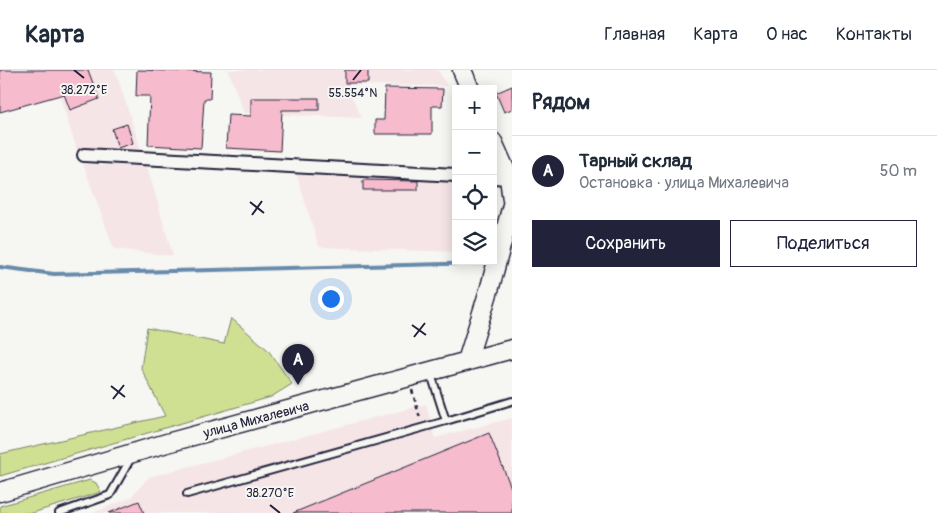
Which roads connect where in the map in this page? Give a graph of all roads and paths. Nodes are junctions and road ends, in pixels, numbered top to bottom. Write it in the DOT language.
graph roads {
  1 [pos="462,70"];
  2 [pos="468,85"];
  3 [pos="84,156"];
  4 [pos="497,160"];
  5 [pos="452,175"];
  6 [pos="501,178"];
  7 [pos="512,200"];
  8 [pos="512,205"];
  9 [pos="512,349"];
  10 [pos="467,361"];
  11 [pos="430,371"];
  12 [pos="412,390"];
  13 [pos="512,401"];
  14 [pos="446,421"];
  15 [pos="423,427"];
  16 [pos="133,453"];
  17 [pos="0,492"];
  18 [pos="187,494"];
  19 [pos="59,513"];
  1 -- 2 [label="street"];
  3 -- 5 [label="street"];
  4 -- 6 [label="street"];
  6 -- 7 [label="street"];
  8 -- 10 [label="street"];
  9 -- 10 [label="street, улица Михалевича"];
  10 -- 11 [label="street, улица Михалевича"];
  11 -- 14 [label="lane"];
  11 -- 16 [label="street, улица Михалевича"];
  12 -- 15 [label="path"];
  13 -- 14 [label="lane"];
  14 -- 15 [label="lane"];
  15 -- 18 [label="lane"];
  16 -- 17 [label="street, улица Михалевича"];
  16 -- 19 [label="lane"];
}
